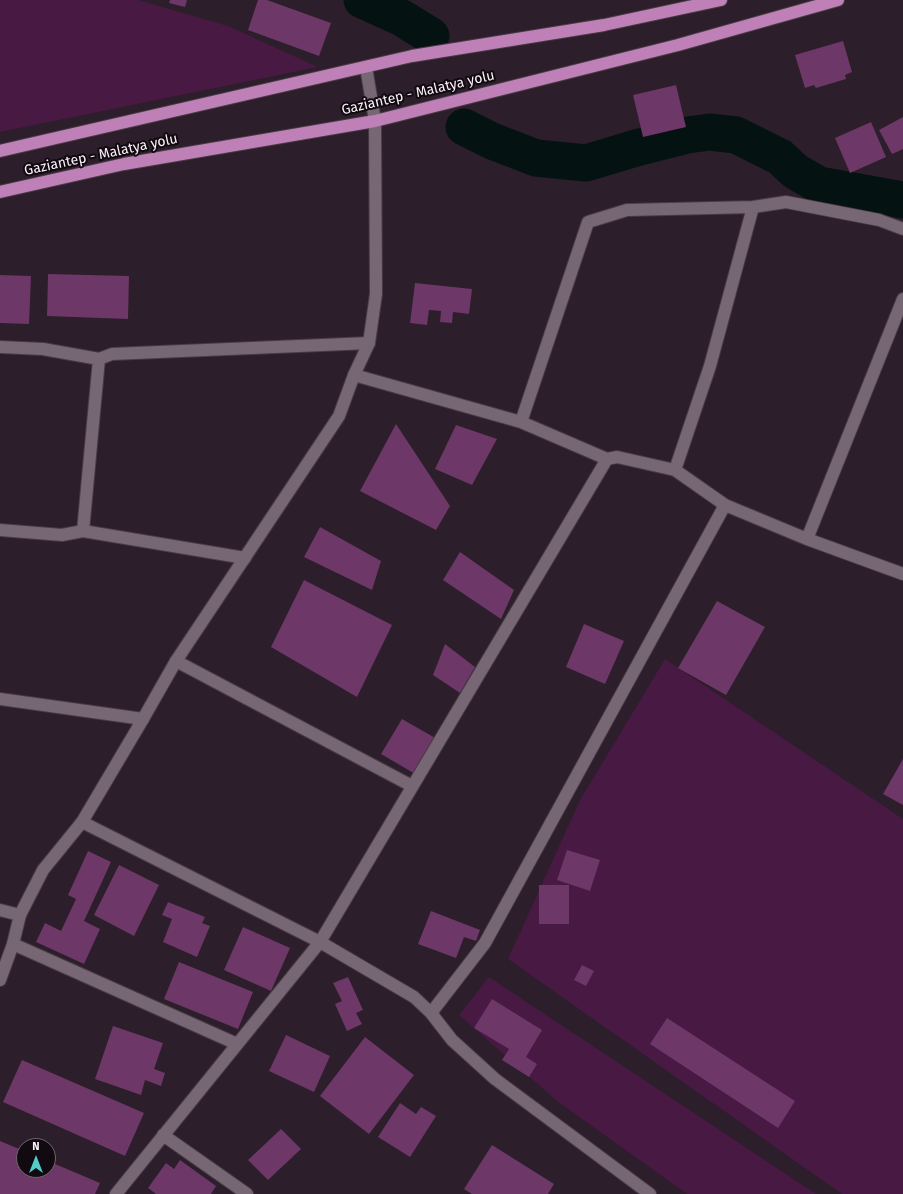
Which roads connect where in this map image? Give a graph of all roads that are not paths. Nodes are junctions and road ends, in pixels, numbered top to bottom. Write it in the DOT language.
graph roads {
  1 [pos="721,0"];
  2 [pos="838,0"];
  3 [pos="366,67"];
  4 [pos="375,121"];
  5 [pos="0,151"];
  6 [pos="0,192"];
  7 [pos="753,207"];
  8 [pos="903,229"];
  9 [pos="903,299"];
  10 [pos="369,343"];
  11 [pos="0,347"];
  12 [pos="99,359"];
  13 [pos="354,375"];
  14 [pos="521,422"];
  15 [pos="607,458"];
  16 [pos="675,470"];
  17 [pos="726,505"];
  18 [pos="0,530"];
  19 [pos="83,531"];
  20 [pos="806,539"];
  21 [pos="245,558"];
  22 [pos="903,574"];
  23 [pos="176,661"];
  24 [pos="0,699"];
  25 [pos="143,719"];
  26 [pos="412,786"];
  27 [pos="82,822"];
  28 [pos="0,910"];
  29 [pos="20,915"];
  30 [pos="320,942"];
  31 [pos="13,944"];
  32 [pos="0,980"];
  33 [pos="431,1013"];
  34 [pos="237,1044"];
  35 [pos="163,1135"];
  36 [pos="116,1194"];
  37 [pos="247,1194"];
  38 [pos="650,1194"];
  1 -- 3 [label="highway, Gaziantep - Malatya yolu"];
  2 -- 4 [label="highway, Gaziantep - Malatya yolu"];
  3 -- 4 [label="street"];
  3 -- 5 [label="highway, Gaziantep - Malatya yolu"];
  4 -- 6 [label="highway, Gaziantep - Malatya yolu"];
  4 -- 10 [label="street"];
  7 -- 8 [label="street"];
  7 -- 14 [label="street"];
  7 -- 16 [label="street"];
  9 -- 20 [label="street"];
  10 -- 12 [label="street"];
  10 -- 13 [label="street"];
  11 -- 12 [label="street"];
  12 -- 19 [label="street"];
  13 -- 14 [label="street"];
  13 -- 21 [label="street"];
  14 -- 15 [label="street"];
  15 -- 16 [label="street"];
  15 -- 26 [label="street"];
  16 -- 17 [label="street"];
  17 -- 20 [label="street"];
  17 -- 33 [label="street"];
  18 -- 19 [label="street"];
  19 -- 21 [label="street"];
  20 -- 22 [label="street"];
  21 -- 23 [label="street"];
  23 -- 25 [label="street"];
  23 -- 26 [label="street"];
  24 -- 25 [label="street"];
  25 -- 27 [label="street"];
  26 -- 30 [label="street"];
  27 -- 29 [label="street"];
  27 -- 30 [label="street"];
  28 -- 29 [label="street"];
  29 -- 31 [label="street"];
  30 -- 33 [label="street"];
  30 -- 34 [label="street"];
  31 -- 32 [label="street"];
  31 -- 34 [label="street"];
  33 -- 38 [label="street"];
  34 -- 35 [label="street"];
  35 -- 36 [label="street"];
  35 -- 37 [label="street"];
}
